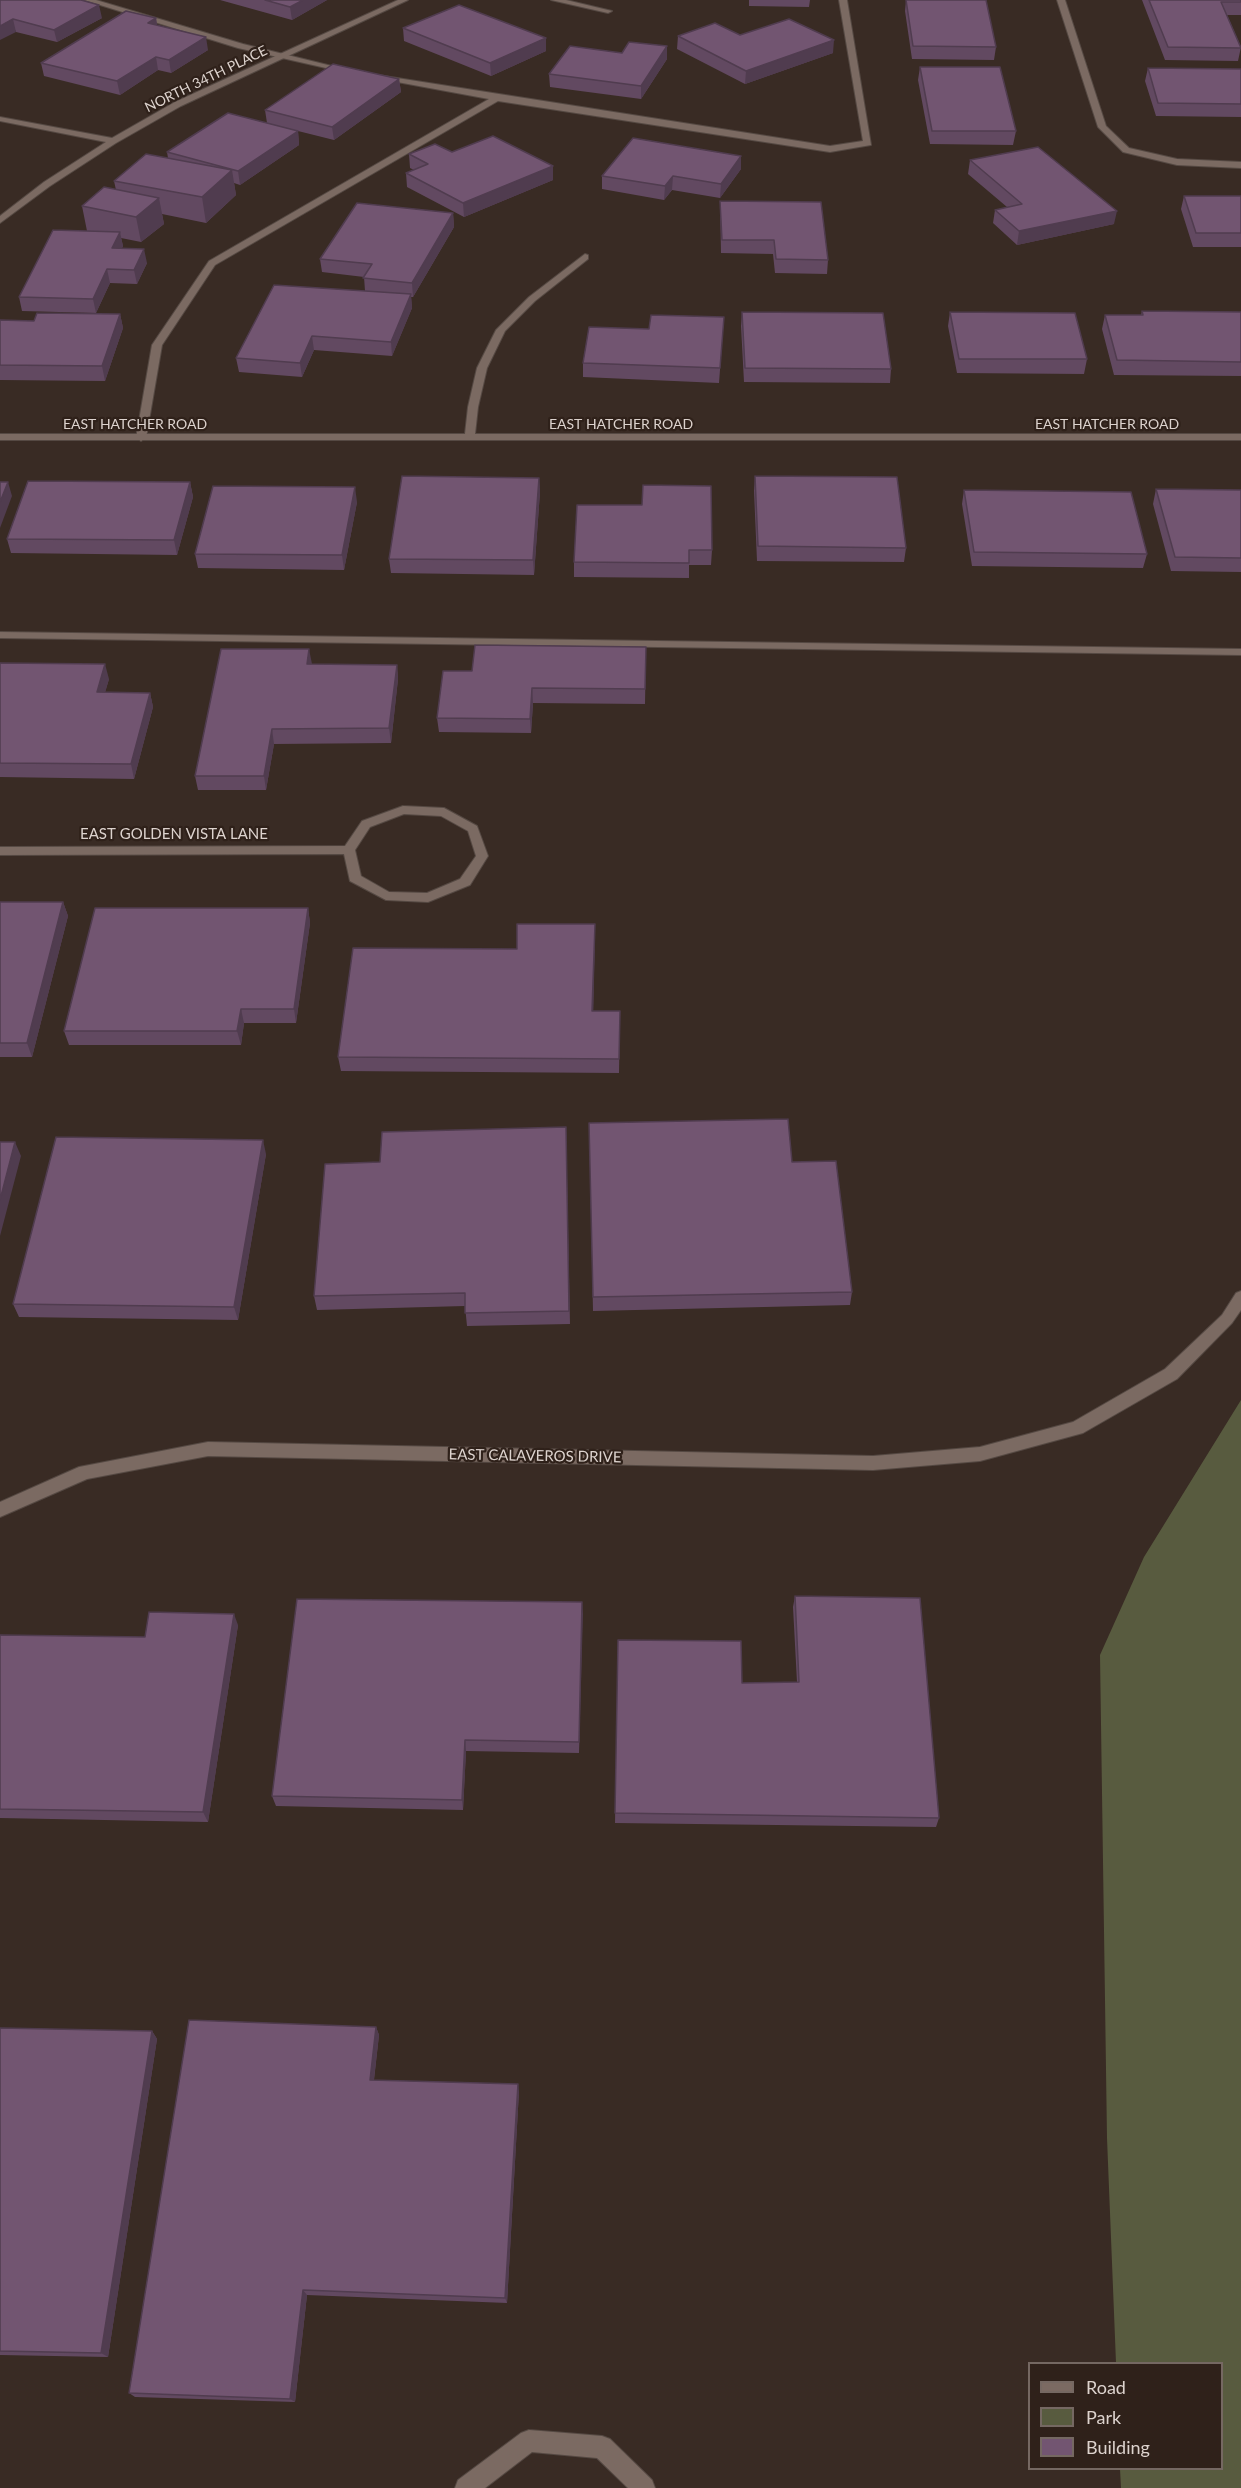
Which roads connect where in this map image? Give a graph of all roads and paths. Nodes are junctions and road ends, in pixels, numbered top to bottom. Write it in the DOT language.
graph roads {
  1 [pos="88,0"];
  2 [pos="404,0"];
  3 [pos="555,0"];
  4 [pos="843,0"];
  5 [pos="1061,0"];
  6 [pos="608,11"];
  7 [pos="284,57"];
  8 [pos="360,73"];
  9 [pos="371,75"];
  10 [pos="497,98"];
  11 [pos="0,119"];
  12 [pos="113,141"];
  13 [pos="1241,165"];
  14 [pos="0,220"];
  15 [pos="585,257"];
  16 [pos="0,437"];
  17 [pos="470,437"];
  18 [pos="1241,437"];
  19 [pos="141,438"];
  20 [pos="0,635"];
  21 [pos="1241,652"];
  22 [pos="0,850"];
  23 [pos="349,850"];
  24 [pos="1241,1297"];
  25 [pos="0,1510"];
  26 [pos="466,2488"];
  27 [pos="644,2488"];
  1 -- 7 [label="street"];
  2 -- 7 [label="street, NORTH 34TH PLACE"];
  3 -- 6 [label="street"];
  4 -- 10 [label="street"];
  5 -- 13 [label="street"];
  7 -- 8 [label="street"];
  7 -- 12 [label="street, NORTH 34TH PLACE"];
  9 -- 10 [label="street"];
  10 -- 19 [label="street"];
  11 -- 12 [label="street"];
  12 -- 14 [label="street, NORTH 34TH PLACE"];
  15 -- 17 [label="street"];
  16 -- 19 [label="street, EAST HATCHER ROAD"];
  17 -- 18 [label="street, EAST HATCHER ROAD"];
  17 -- 19 [label="street, EAST HATCHER ROAD"];
  20 -- 21 [label="street"];
  22 -- 23 [label="street, EAST GOLDEN VISTA LANE"];
  23 -- 23 [label="street"];
  24 -- 25 [label="street, EAST CALAVEROS DRIVE"];
  26 -- 27 [label="street"];
}
